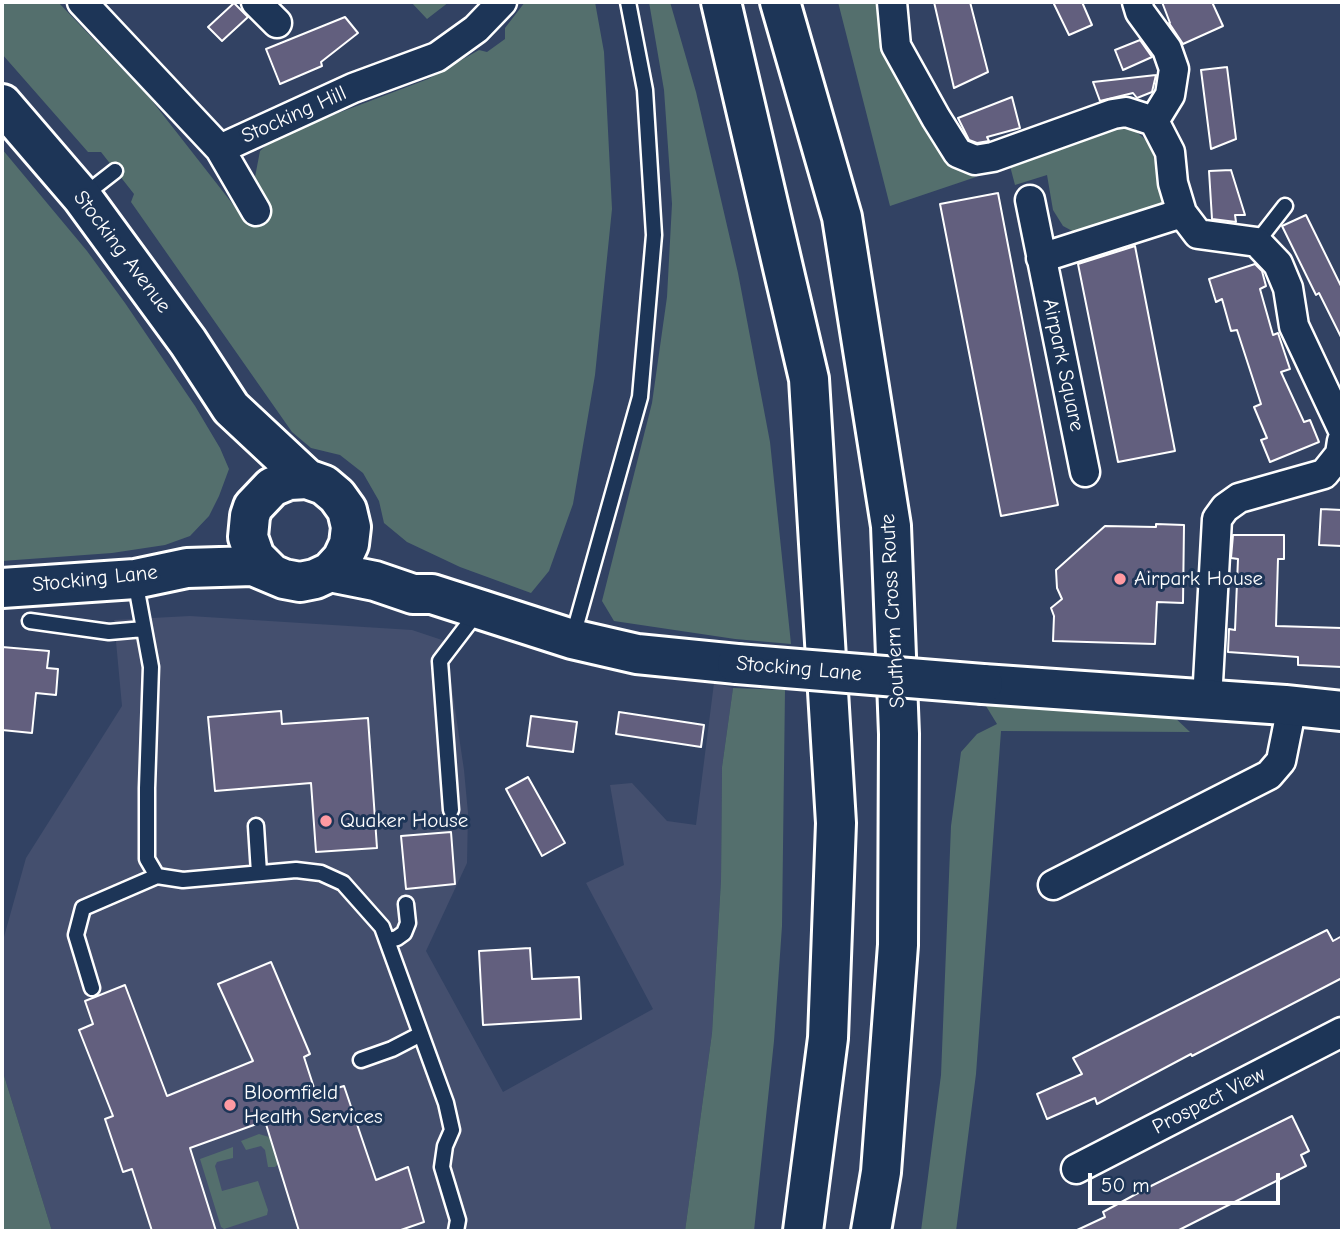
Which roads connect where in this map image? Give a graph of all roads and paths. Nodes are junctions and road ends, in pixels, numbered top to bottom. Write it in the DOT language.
graph roads {
  1 [pos="82,2"];
  2 [pos="502,2"];
  3 [pos="628,2"];
  4 [pos="721,2"];
  5 [pos="780,2"];
  6 [pos="892,2"];
  7 [pos="1137,2"];
  8 [pos="2,104"];
  9 [pos="1154,121"];
  10 [pos="220,149"];
  11 [pos="115,172"];
  12 [pos="82,197"];
  13 [pos="1030,200"];
  14 [pos="1285,206"];
  15 [pos="256,211"];
  16 [pos="1182,213"];
  17 [pos="1257,242"];
  18 [pos="1041,258"];
  19 [pos="231,408"];
  20 [pos="1342,445"];
  21 [pos="1085,472"];
  22 [pos="307,479"];
  23 [pos="254,507"];
  24 [pos="351,527"];
  25 [pos="187,568"];
  26 [pos="270,572"];
  27 [pos="330,572"];
  28 [pos="135,579"];
  29 [pos="2,588"];
  30 [pos="432,594"];
  31 [pos="480,609"];
  32 [pos="30,621"];
  33 [pos="144,629"];
  34 [pos="572,639"];
  35 [pos="1207,700"];
  36 [pos="1292,706"];
  37 [pos="1342,711"];
  38 [pos="451,810"];
  39 [pos="256,827"];
  40 [pos="259,873"];
  41 [pos="158,876"];
  42 [pos="1053,886"];
  43 [pos="407,904"];
  44 [pos="387,941"];
  45 [pos="92,988"];
  46 [pos="1342,1032"];
  47 [pos="421,1034"];
  48 [pos="361,1060"];
  49 [pos="1076,1169"];
  50 [pos="456,1231"];
  51 [pos="803,1231"];
  52 [pos="871,1231"];
  1 -- 10 [label="street, Stocking Hill"];
  2 -- 10 [label="street, Stocking Hill"];
  3 -- 34 [label="lane"];
  4 -- 51 [label="main road"];
  5 -- 52 [label="main road, Southern Cross Route"];
  6 -- 9 [label="street"];
  7 -- 9 [label="street"];
  8 -- 12 [label="main road, Stocking Avenue"];
  9 -- 16 [label="street"];
  10 -- 15 [label="street"];
  11 -- 12 [label="lane"];
  12 -- 19 [label="main road, Stocking Avenue"];
  13 -- 18 [label="street, Airpark Square"];
  14 -- 17 [label="lane"];
  16 -- 17 [label="street"];
  16 -- 18 [label="street"];
  17 -- 20 [label="street"];
  18 -- 21 [label="street, Airpark Square"];
  19 -- 22 [label="main road, Stocking Avenue"];
  19 -- 23 [label="main road, Stocking Avenue"];
  20 -- 35 [label="street"];
  22 -- 23 [label="main road, Stocking Lane"];
  22 -- 24 [label="main road, Stocking Lane"];
  23 -- 25 [label="main road, Stocking Lane"];
  23 -- 26 [label="main road"];
  24 -- 27 [label="main road"];
  24 -- 30 [label="main road, Stocking Lane"];
  25 -- 26 [label="main road, Stocking Lane"];
  25 -- 28 [label="main road, Stocking Lane"];
  26 -- 27 [label="main road, Stocking Lane"];
  27 -- 30 [label="main road, Stocking Lane"];
  28 -- 29 [label="main road, Stocking Lane"];
  28 -- 33 [label="lane"];
  30 -- 31 [label="main road, Stocking Lane"];
  31 -- 34 [label="main road, Stocking Lane"];
  31 -- 38 [label="lane"];
  32 -- 33 [label="lane"];
  33 -- 41 [label="lane"];
  34 -- 35 [label="main road, Stocking Lane, bridge"];
  35 -- 36 [label="main road, Stocking Lane"];
  36 -- 37 [label="main road, Stocking Lane"];
  36 -- 42 [label="street"];
  39 -- 40 [label="lane"];
  40 -- 41 [label="lane"];
  40 -- 44 [label="lane"];
  41 -- 45 [label="lane"];
  43 -- 44 [label="lane"];
  44 -- 47 [label="lane"];
  46 -- 49 [label="street, Prospect View"];
  47 -- 48 [label="lane"];
  47 -- 50 [label="lane"];
}
